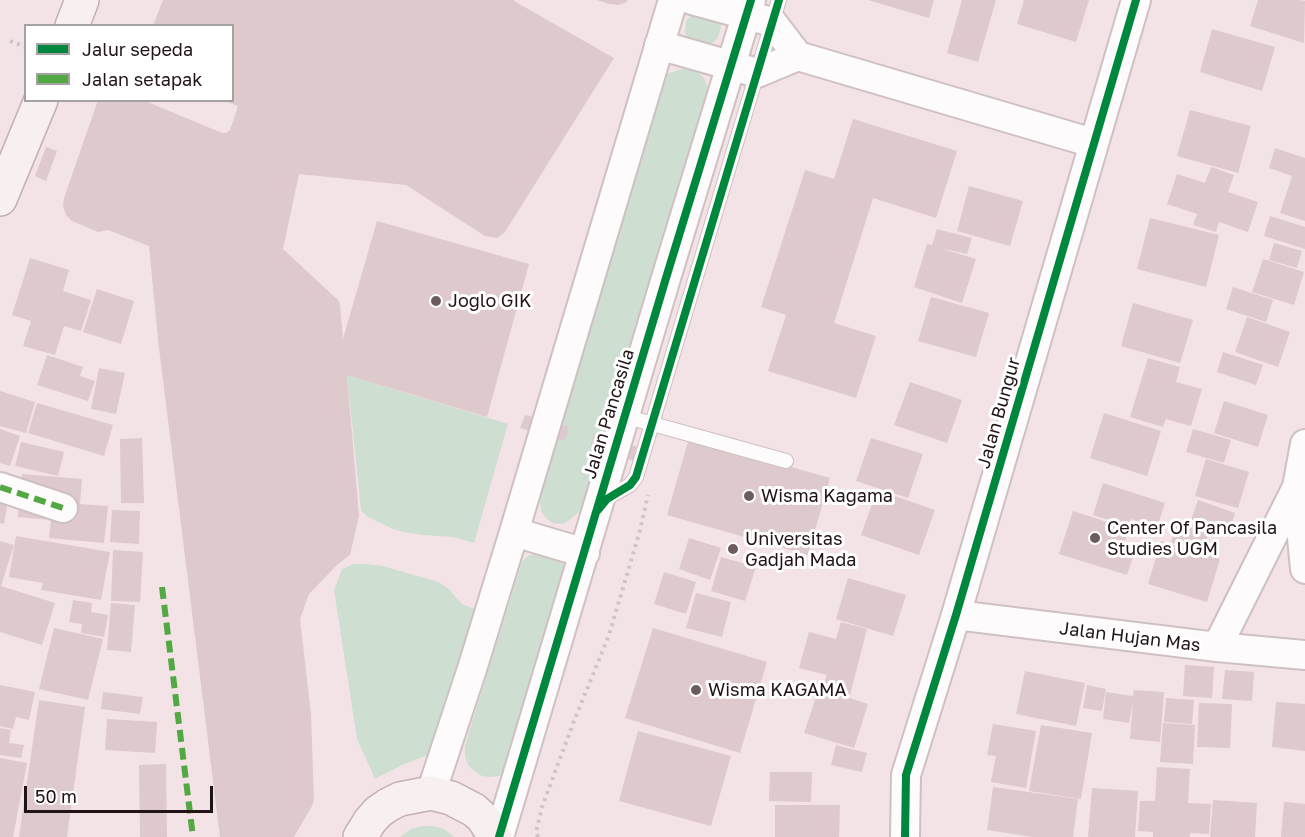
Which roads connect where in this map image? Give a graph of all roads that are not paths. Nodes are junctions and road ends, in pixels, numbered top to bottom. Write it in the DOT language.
graph roads {
  1 [pos="82,0"];
  2 [pos="673,0"];
  3 [pos="692,0"];
  4 [pos="1136,0"];
  5 [pos="762,9"];
  6 [pos="73,24"];
  7 [pos="659,45"];
  8 [pos="798,56"];
  9 [pos="744,69"];
  10 [pos="40,102"];
  11 [pos="1094,143"];
  12 [pos="0,199"];
  13 [pos="638,420"];
  14 [pos="1305,444"];
  15 [pos="786,461"];
  16 [pos="0,487"];
  17 [pos="1297,487"];
  18 [pos="63,508"];
  19 [pos="514,532"];
  20 [pos="585,553"];
  21 [pos="1305,569"];
  22 [pos="956,615"];
  23 [pos="1217,647"];
  24 [pos="1305,655"];
  25 [pos="430,794"];
  26 [pos="360,837"];
  27 [pos="497,837"];
  28 [pos="905,837"];
  1 -- 6 [label="main road"];
  2 -- 7 [label="street"];
  3 -- 5 [label="street"];
  4 -- 11 [label="street, Jalan Bungur"];
  5 -- 8 [label="street"];
  5 -- 9 [label="street, Jalan Pancasila"];
  7 -- 9 [label="street"];
  7 -- 19 [label="street"];
  8 -- 9 [label="street"];
  8 -- 11 [label="street"];
  9 -- 13 [label="street, Jalan Pancasila"];
  10 -- 12 [label="main road"];
  11 -- 22 [label="street, Jalan Bungur"];
  13 -- 15 [label="lane"];
  13 -- 20 [label="street, Jalan Pancasila"];
  14 -- 17 [label="street"];
  16 -- 18 [label="street"];
  17 -- 21 [label="street"];
  17 -- 23 [label="street"];
  19 -- 20 [label="street"];
  19 -- 25 [label="street"];
  20 -- 27 [label="street, Jalan Pancasila"];
  22 -- 23 [label="street, Jalan Hujan Mas"];
  22 -- 28 [label="street, Jalan Bungur"];
  23 -- 24 [label="street, Jalan Hujan Mas"];
  25 -- 26 [label="main road"];
  25 -- 27 [label="main road"];
}
